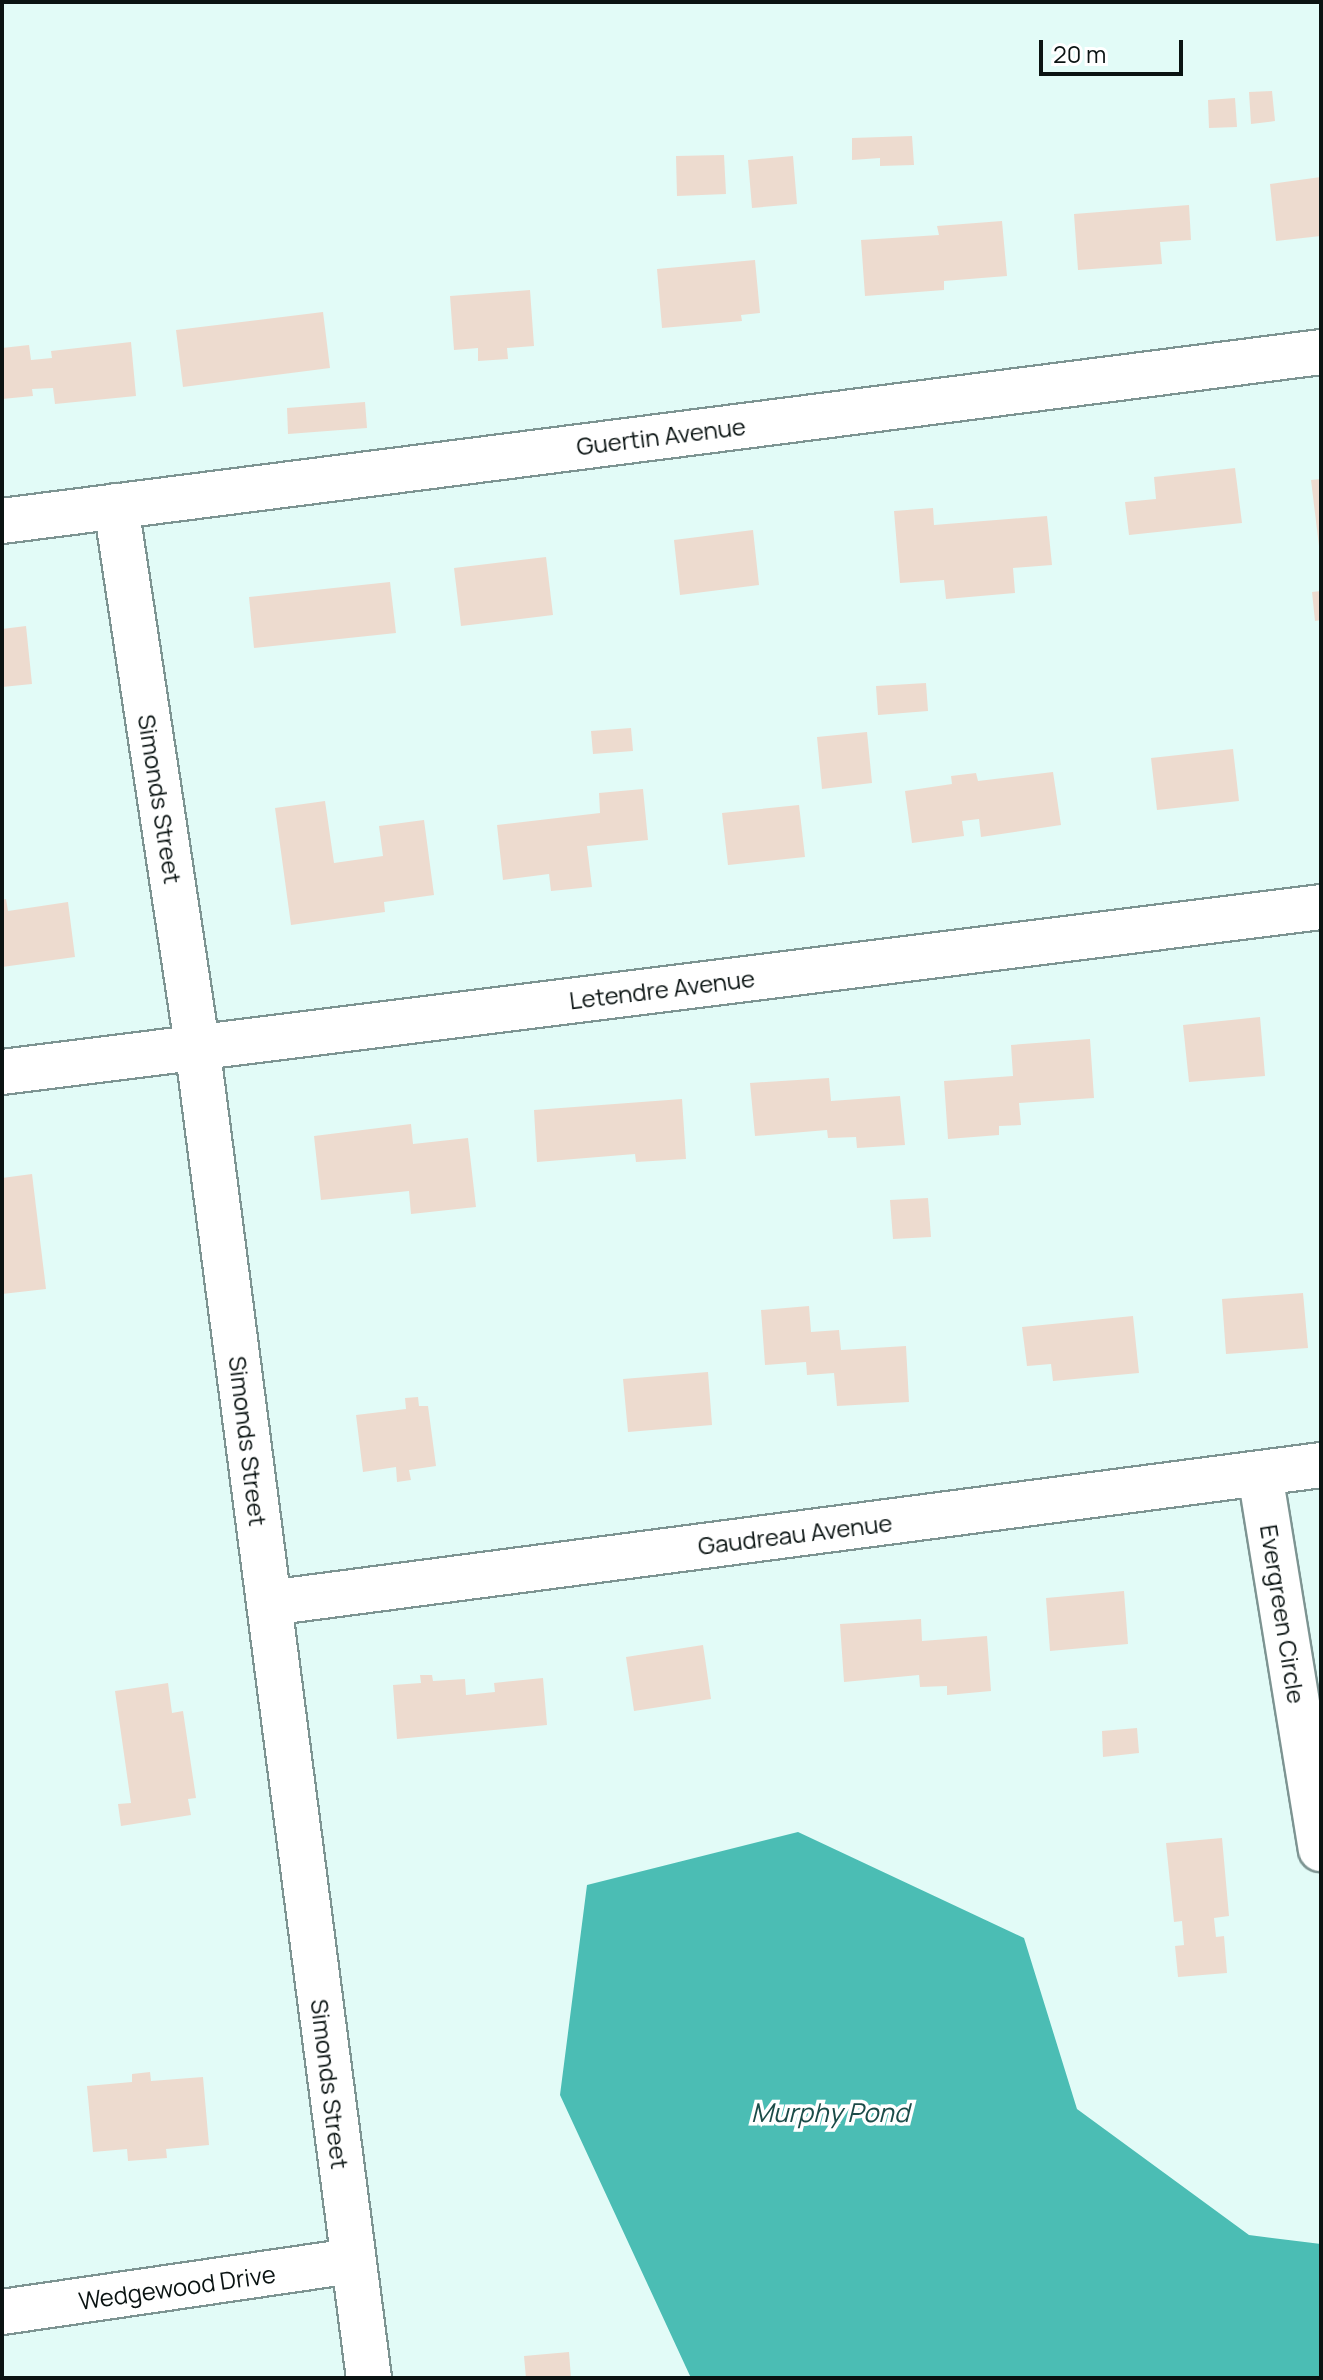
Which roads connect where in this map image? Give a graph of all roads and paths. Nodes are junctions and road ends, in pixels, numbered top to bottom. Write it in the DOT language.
graph roads {
  1 [pos="1321,352"];
  2 [pos="116,506"];
  3 [pos="2,521"];
  4 [pos="1321,907"];
  5 [pos="197,1045"];
  6 [pos="2,1072"];
  7 [pos="1321,1465"];
  8 [pos="1260,1474"];
  9 [pos="269,1603"];
  10 [pos="1321,1849"];
  11 [pos="353,2261"];
  12 [pos="2,2312"];
  13 [pos="369,2378"];
  1 -- 2 [label="street, Guertin Avenue"];
  2 -- 3 [label="street, Guertin Avenue"];
  2 -- 5 [label="street, Simonds Street"];
  4 -- 5 [label="street, Letendre Avenue"];
  5 -- 6 [label="street, Letendre Avenue"];
  5 -- 9 [label="street, Simonds Street"];
  7 -- 8 [label="street, Gaudreau Avenue"];
  8 -- 9 [label="street, Gaudreau Avenue"];
  8 -- 10 [label="street, Evergreen Circle"];
  9 -- 11 [label="street, Simonds Street"];
  11 -- 12 [label="street, Wedgewood Drive"];
  11 -- 13 [label="street, Simonds Street"];
}
